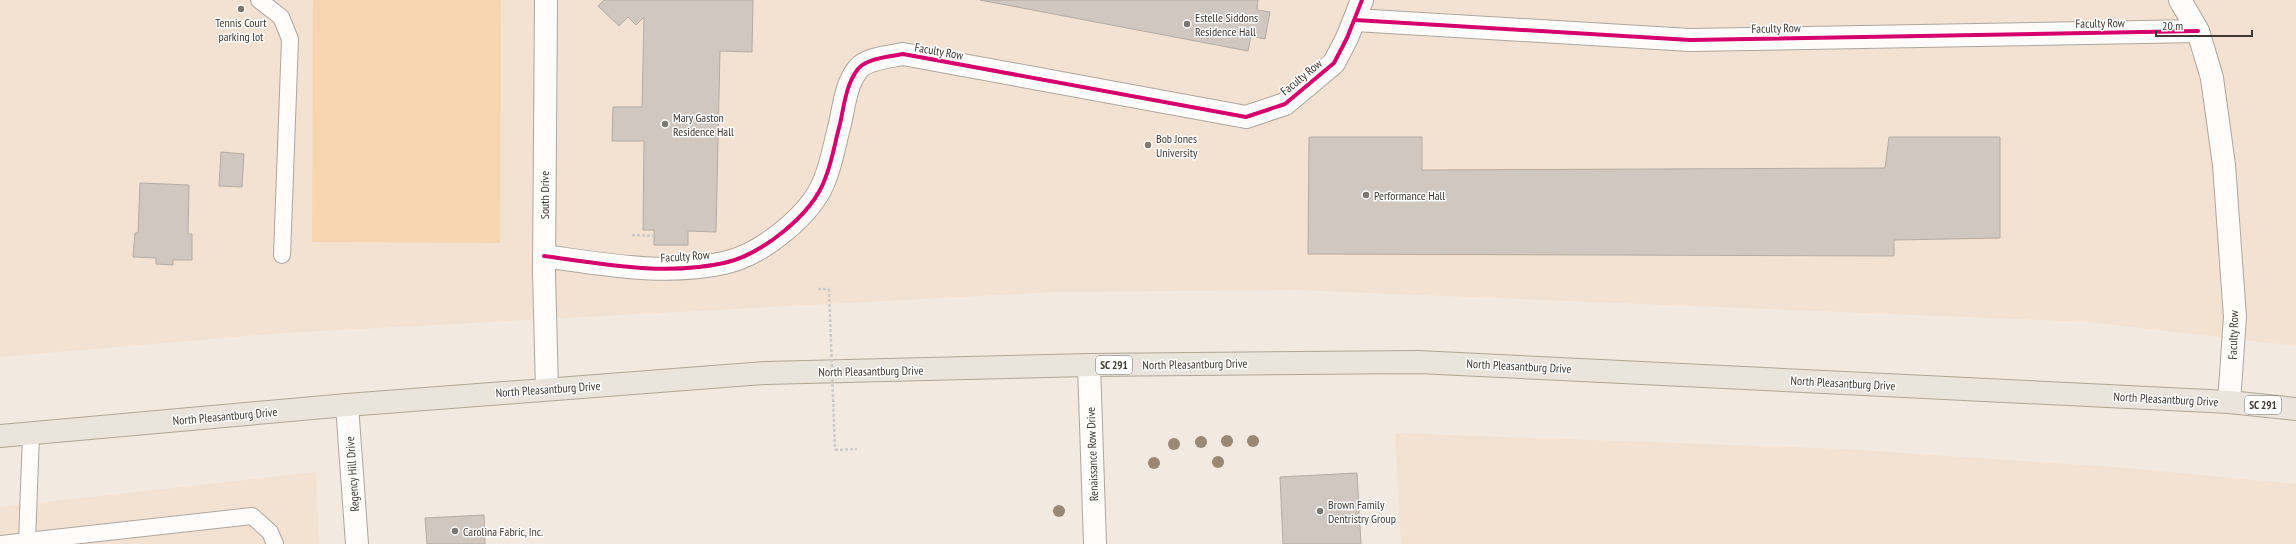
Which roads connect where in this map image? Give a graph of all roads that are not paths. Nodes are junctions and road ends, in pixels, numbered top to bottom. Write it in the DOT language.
graph roads {
  1 [pos="259,0"];
  2 [pos="546,0"];
  3 [pos="2180,0"];
  4 [pos="1358,10"];
  5 [pos="2198,31"];
  6 [pos="282,255"];
  7 [pos="544,256"];
  8 [pos="1089,365"];
  9 [pos="547,389"];
  10 [pos="2230,402"];
  11 [pos="348,404"];
  12 [pos="2296,409"];
  13 [pos="31,434"];
  14 [pos="0,436"];
  15 [pos="27,543"];
  16 [pos="2,544"];
  17 [pos="275,544"];
  18 [pos="356,544"];
  19 [pos="1095,544"];
  1 -- 6 [label="lane"];
  2 -- 7 [label="street, South Drive"];
  3 -- 5 [label="street, Faculty Row"];
  4 -- 5 [label="street, Faculty Row"];
  4 -- 7 [label="street, Faculty Row"];
  5 -- 10 [label="street, Faculty Row"];
  7 -- 9 [label="street, South Drive"];
  8 -- 9 [label="main road, North Pleasantburg Drive / SC 291"];
  8 -- 10 [label="main road, North Pleasantburg Drive / SC 291"];
  8 -- 19 [label="street, Renaissance Row Drive"];
  9 -- 11 [label="main road, North Pleasantburg Drive / SC 291"];
  10 -- 12 [label="main road, North Pleasantburg Drive / SC 291"];
  11 -- 13 [label="main road, North Pleasantburg Drive / SC 291"];
  11 -- 18 [label="street, Regency Hill Drive"];
  13 -- 14 [label="main road, North Pleasantburg Drive / SC 291"];
  13 -- 15 [label="lane"];
  15 -- 16 [label="lane"];
  15 -- 17 [label="lane"];
}
